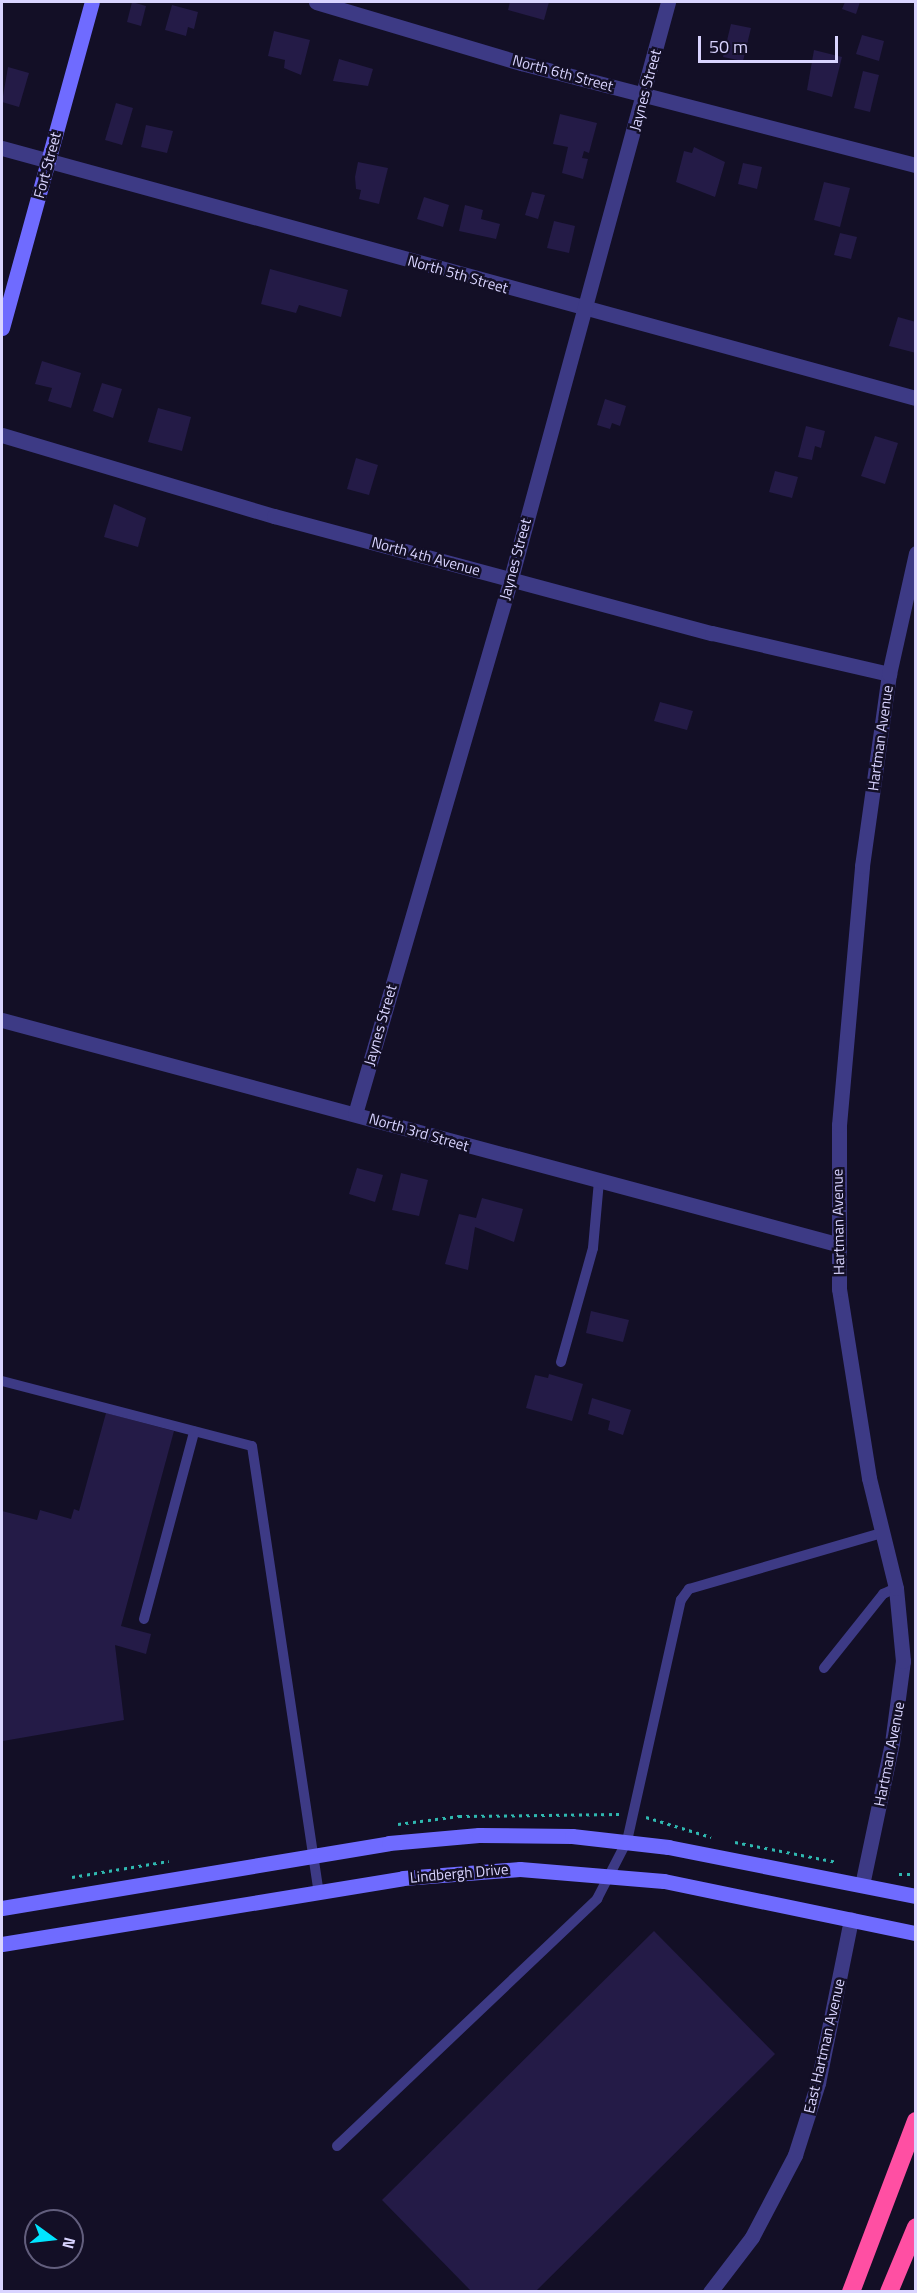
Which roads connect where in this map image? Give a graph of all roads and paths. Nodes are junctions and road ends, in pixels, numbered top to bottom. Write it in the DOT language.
graph roads {
  1 [pos="92,2"];
  2 [pos="316,2"];
  3 [pos="668,2"];
  4 [pos="644,95"];
  5 [pos="2,148"];
  6 [pos="48,161"];
  7 [pos="915,165"];
  8 [pos="582,309"];
  9 [pos="2,328"];
  10 [pos="915,398"];
  11 [pos="2,435"];
  12 [pos="915,553"];
  13 [pos="511,578"];
  14 [pos="889,674"];
  15 [pos="2,1020"];
  16 [pos="355,1114"];
  17 [pos="599,1181"];
  18 [pos="837,1244"];
  19 [pos="561,1362"];
  20 [pos="2,1381"];
  21 [pos="194,1432"];
  22 [pos="882,1533"];
  23 [pos="896,1588"];
  24 [pos="144,1619"];
  25 [pos="824,1668"];
  26 [pos="627,1841"];
  27 [pos="312,1856"];
  28 [pos="610,1873"];
  29 [pos="862,1885"];
  30 [pos="319,1892"];
  31 [pos="915,1896"];
  32 [pos="2,1908"];
  33 [pos="851,1919"];
  34 [pos="915,1933"];
  35 [pos="2,1944"];
  36 [pos="915,2121"];
  37 [pos="337,2146"];
  38 [pos="915,2227"];
  39 [pos="710,2292"];
  40 [pos="851,2292"];
  41 [pos="889,2292"];
  1 -- 6 [label="street, Fort Street"];
  2 -- 4 [label="street, North 6th Street"];
  3 -- 4 [label="street, Jaynes Street"];
  4 -- 7 [label="street, North 6th Street"];
  4 -- 8 [label="street, Jaynes Street"];
  5 -- 6 [label="street, North 5th Street"];
  6 -- 8 [label="street, North 5th Street"];
  6 -- 9 [label="street, Fort Street"];
  8 -- 10 [label="street, North 5th Street"];
  8 -- 13 [label="street, Jaynes Street"];
  11 -- 13 [label="street, North 4th Avenue"];
  12 -- 14 [label="street, Hartman Avenue"];
  13 -- 14 [label="street, North 4th Avenue"];
  13 -- 16 [label="street, Jaynes Street"];
  14 -- 18 [label="street, Hartman Avenue"];
  15 -- 16 [label="street, North 3rd Street"];
  16 -- 17 [label="street, North 3rd Street"];
  17 -- 18 [label="street, North 3rd Street"];
  17 -- 19 [label="lane"];
  18 -- 22 [label="street, Hartman Avenue"];
  20 -- 21 [label="lane"];
  21 -- 24 [label="lane"];
  21 -- 27 [label="lane"];
  22 -- 23 [label="street, Hartman Avenue"];
  22 -- 26 [label="lane"];
  23 -- 25 [label="lane"];
  23 -- 29 [label="street, Hartman Avenue"];
  26 -- 27 [label="street"];
  26 -- 28 [label="lane"];
  26 -- 29 [label="street"];
  27 -- 30 [label="lane"];
  27 -- 32 [label="street"];
  28 -- 30 [label="street, Lindbergh Drive"];
  28 -- 33 [label="street, Lindbergh Drive"];
  28 -- 37 [label="lane"];
  29 -- 31 [label="street"];
  30 -- 35 [label="street, Lindbergh Drive"];
  33 -- 34 [label="street, Lindbergh Drive"];
  33 -- 39 [label="street, East Hartman Avenue"];
  36 -- 40 [label="highway"];
  38 -- 41 [label="highway"];
}
